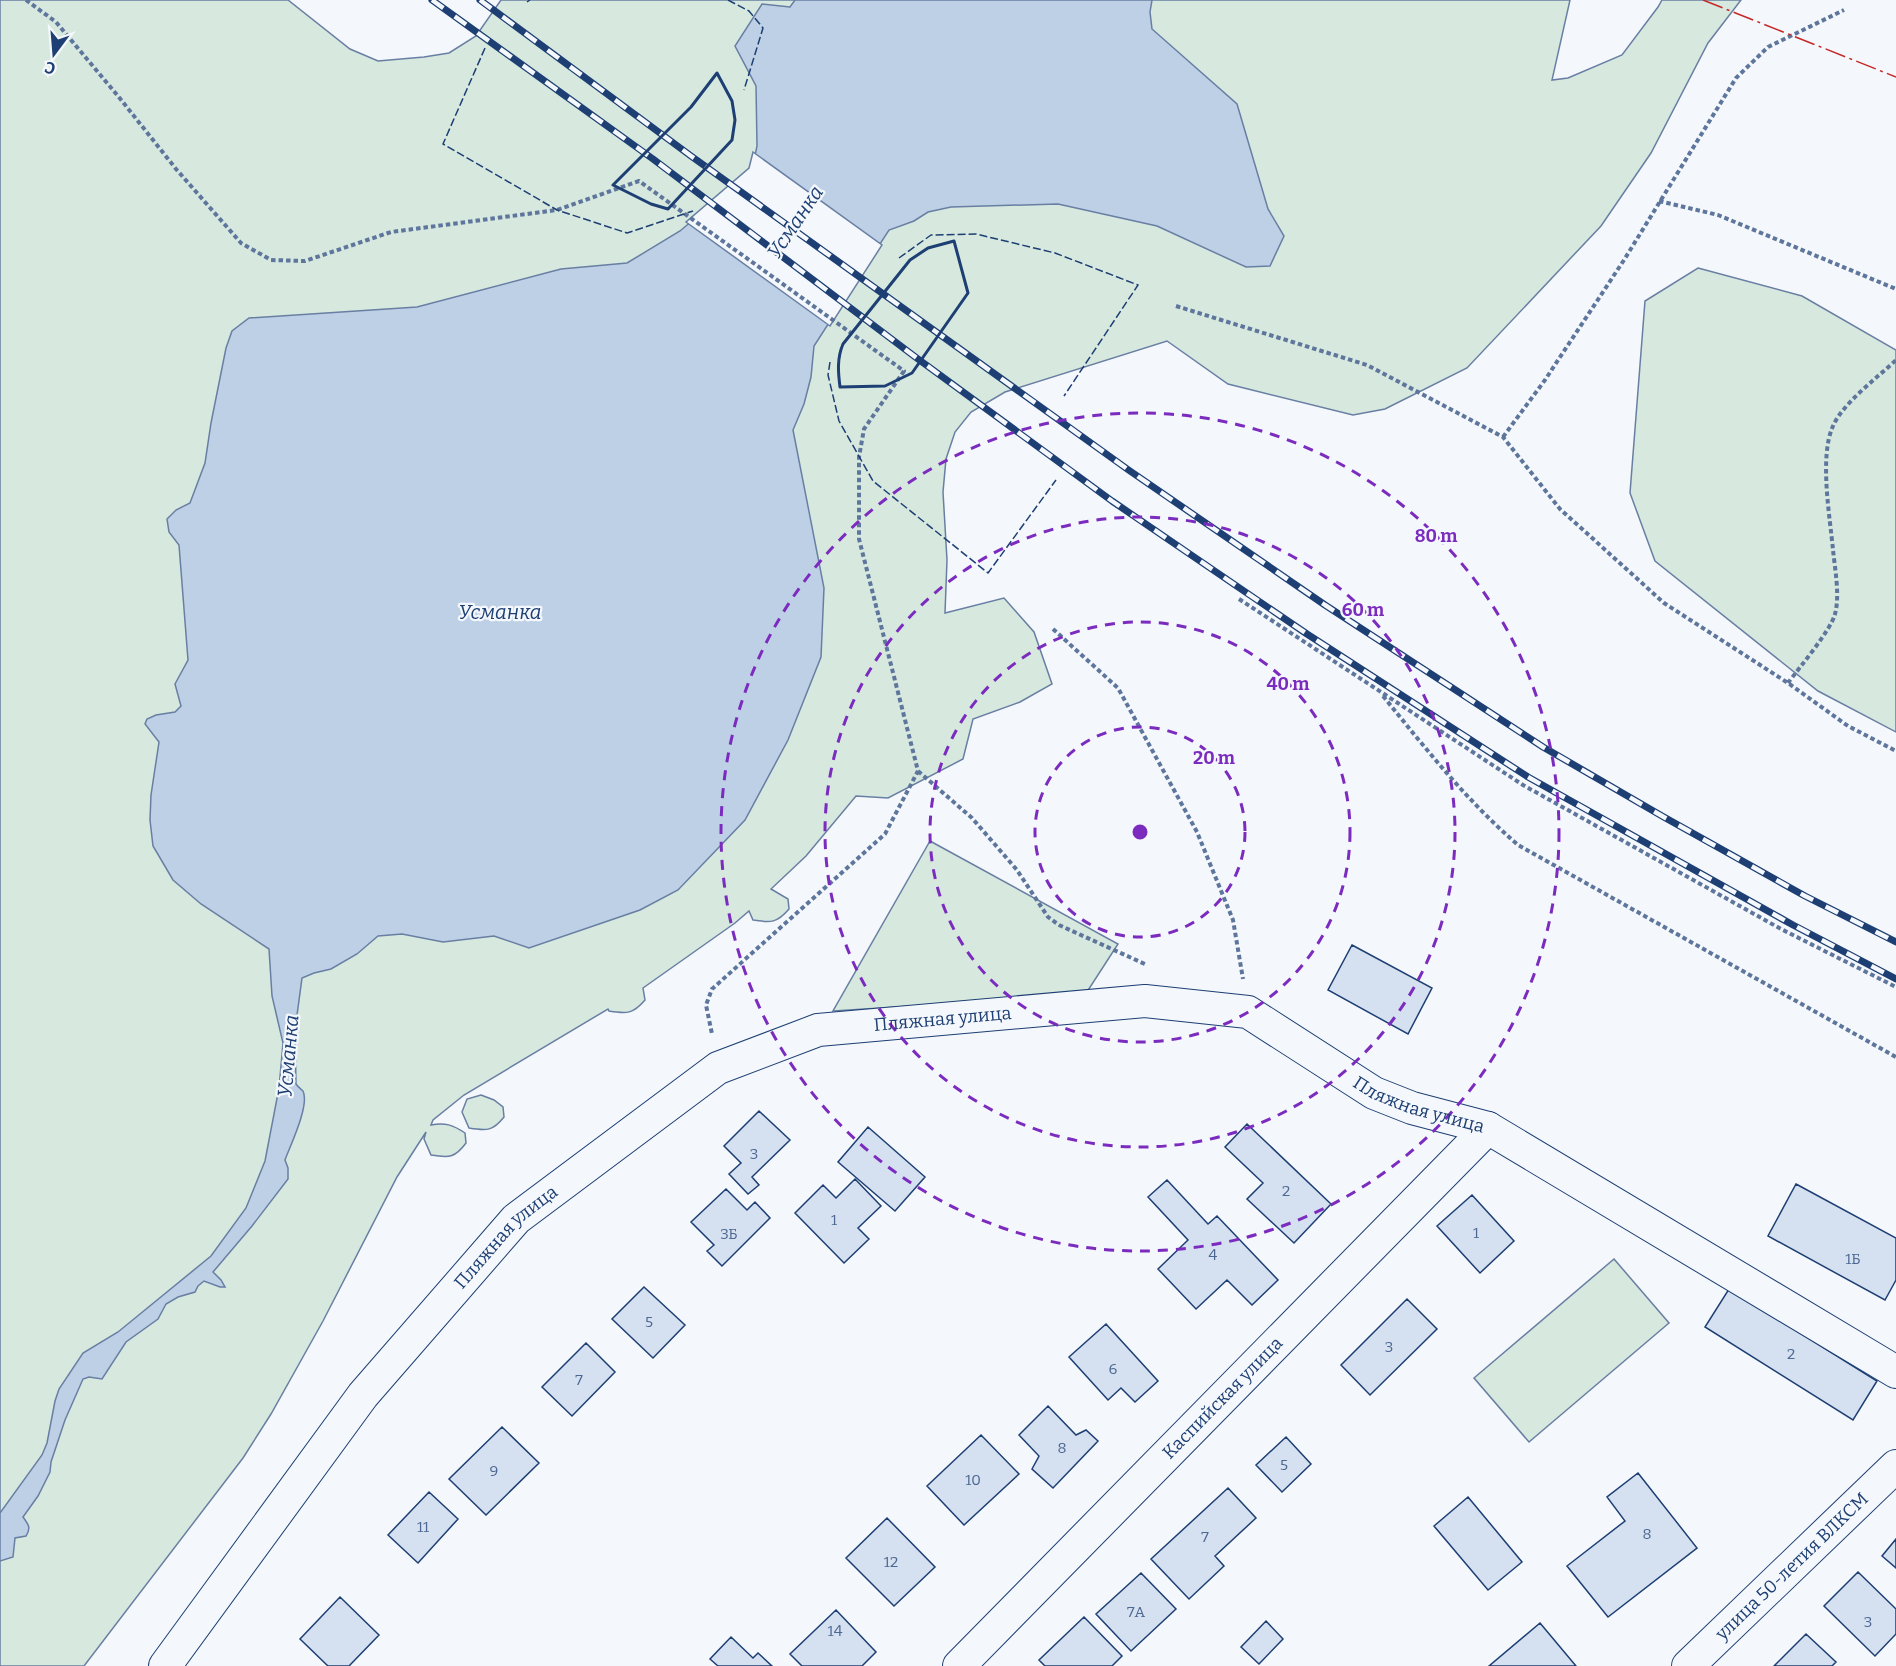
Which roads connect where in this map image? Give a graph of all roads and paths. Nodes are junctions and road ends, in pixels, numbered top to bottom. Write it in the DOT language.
graph roads {
  1 [pos="26,0"];
  2 [pos="1844,10"];
  3 [pos="1659,201"];
  4 [pos="1896,288"];
  5 [pos="1176,306"];
  6 [pos="1896,360"];
  7 [pos="1503,437"];
  8 [pos="1239,599"];
  9 [pos="1053,629"];
  10 [pos="1788,682"];
  11 [pos="1381,693"];
  12 [pos="1896,751"];
  13 [pos="918,771"];
  14 [pos="1154,968"];
  15 [pos="1896,987"];
  16 [pos="1248,1012"];
  17 [pos="1896,1057"];
  18 [pos="718,1068"];
  19 [pos="1488,1128"];
  20 [pos="1896,1372"];
  21 [pos="1896,1466"];
  22 [pos="165,1666"];
  23 [pos="959,1666"];
  24 [pos="1688,1666"];
  1 -- 13 [label="path"];
  2 -- 3 [label="path"];
  3 -- 4 [label="path"];
  3 -- 7 [label="path"];
  5 -- 7 [label="path"];
  6 -- 10 [label="path"];
  7 -- 10 [label="path"];
  8 -- 11 [label="path"];
  9 -- 16 [label="path"];
  10 -- 12 [label="path"];
  11 -- 15 [label="path"];
  11 -- 17 [label="path"];
  13 -- 14 [label="path"];
  13 -- 18 [label="path"];
  16 -- 18 [label="street, Пляжная улица"];
  16 -- 19 [label="street, Пляжная улица"];
  18 -- 22 [label="street, Пляжная улица"];
  19 -- 20 [label="street, Пляжная улица"];
  19 -- 23 [label="street, Каспийская улица"];
  21 -- 24 [label="street, улица 50-летия ВЛКСМ"];
}
